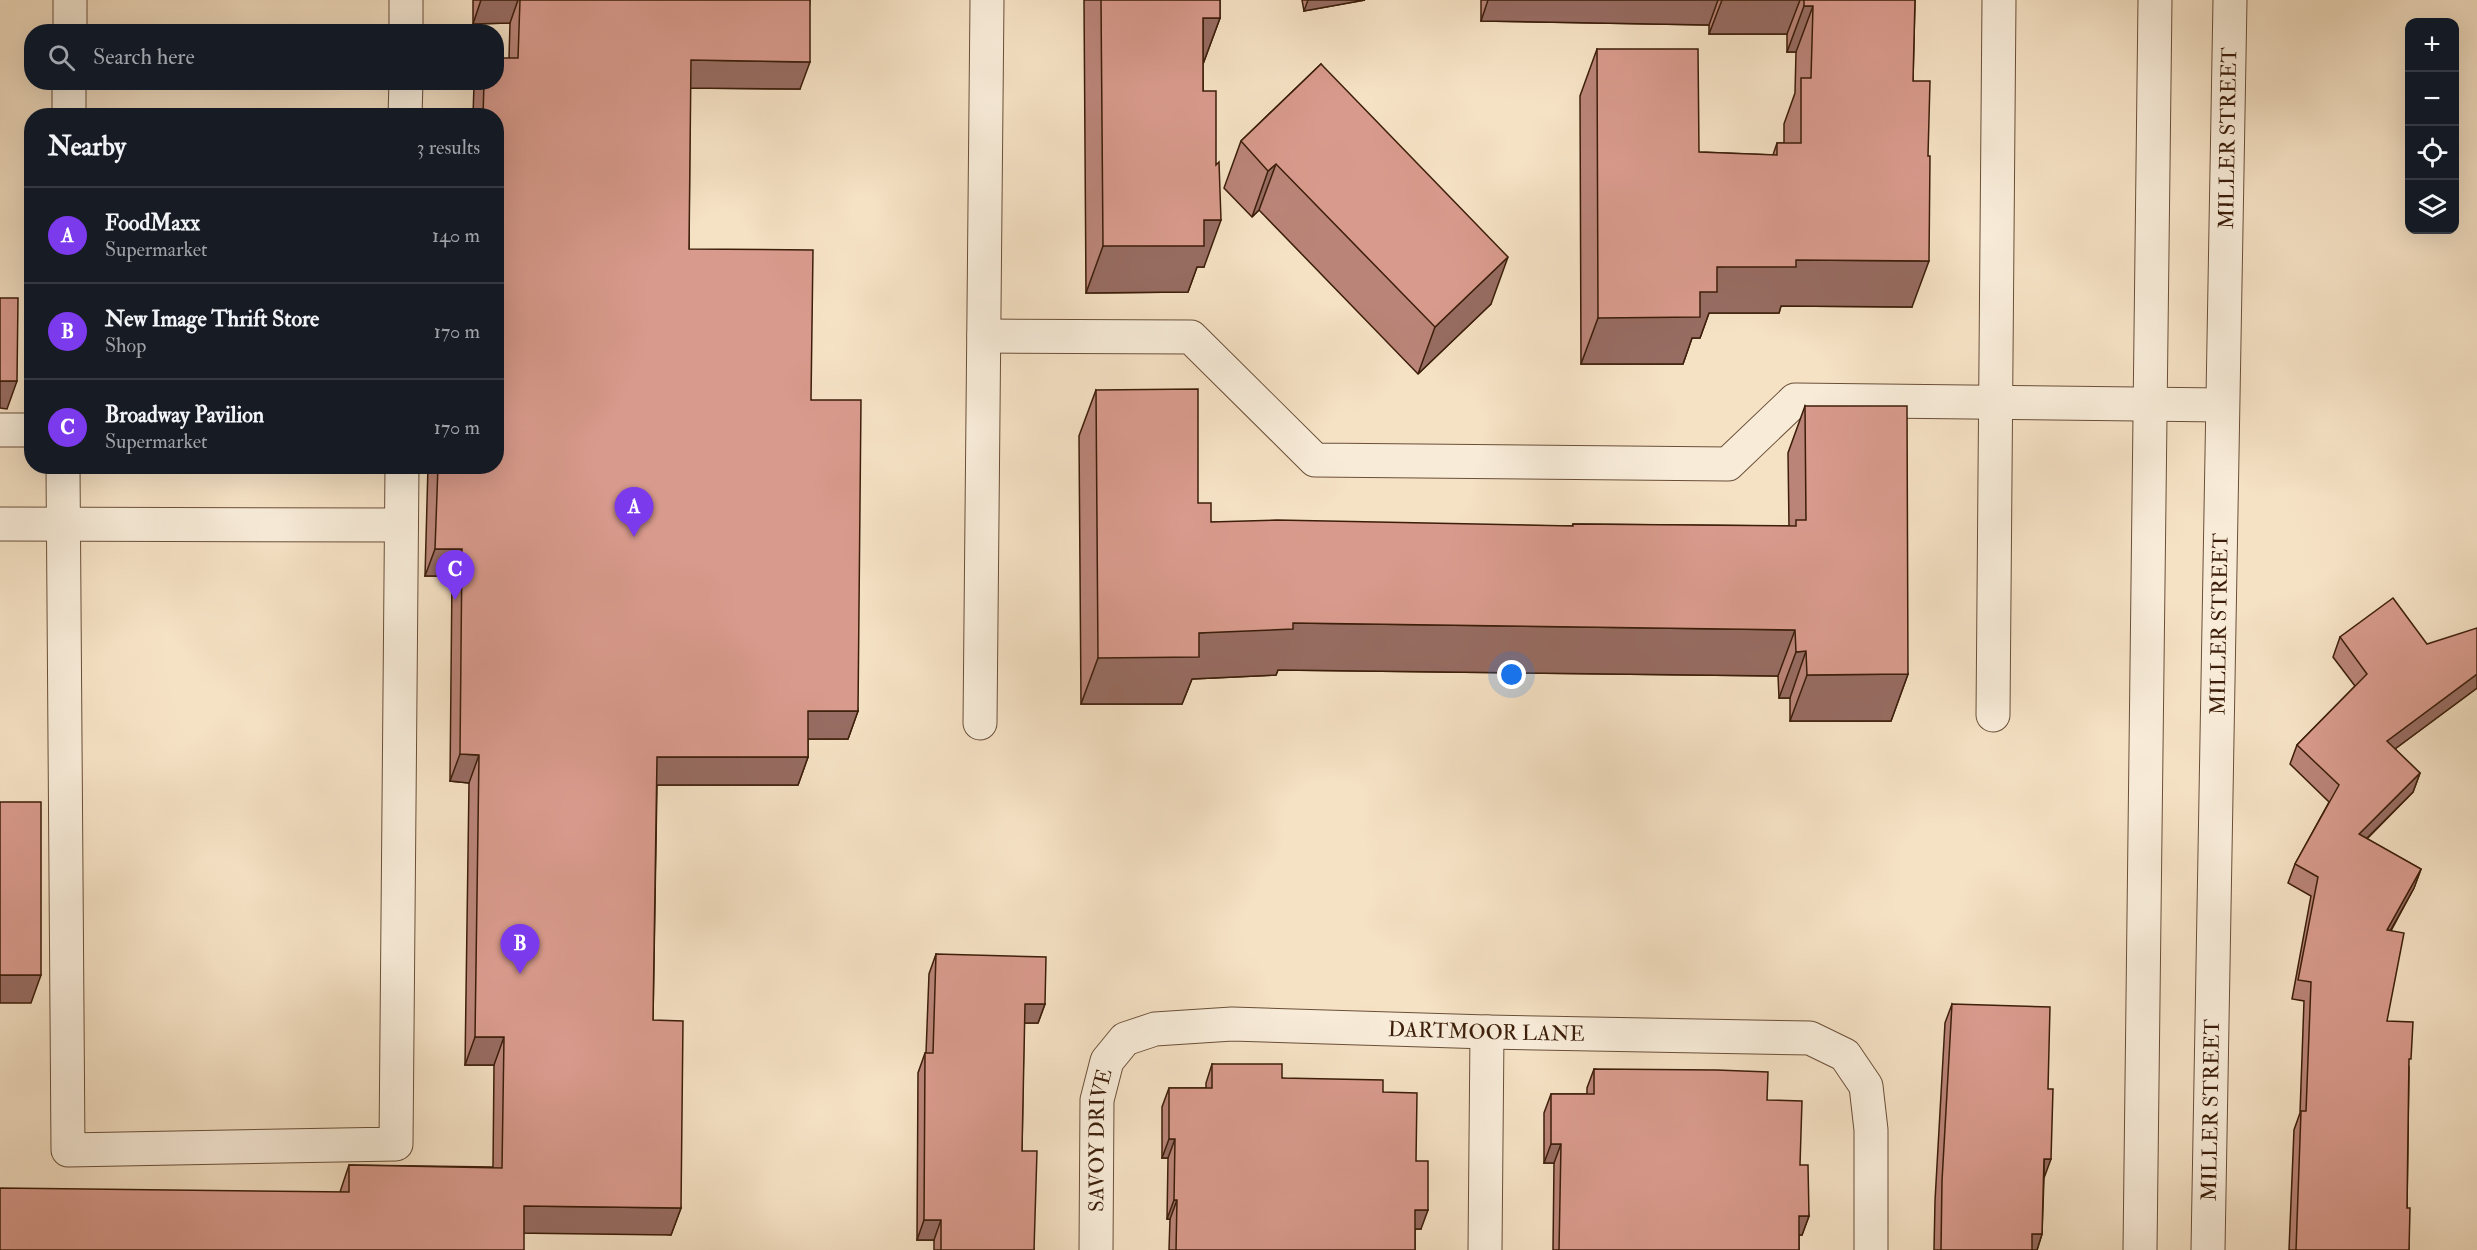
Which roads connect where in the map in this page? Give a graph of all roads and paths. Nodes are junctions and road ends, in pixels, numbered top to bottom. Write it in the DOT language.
graph roads {
  1 [pos="70,0"];
  2 [pos="406,0"];
  3 [pos="987,0"];
  4 [pos="2000,0"];
  5 [pos="2155,0"];
  6 [pos="2230,0"];
  7 [pos="70,24"];
  8 [pos="406,24"];
  9 [pos="69,90"];
  10 [pos="406,90"];
  11 [pos="69,108"];
  12 [pos="405,108"];
  13 [pos="984,336"];
  14 [pos="1996,402"];
  15 [pos="2150,404"];
  16 [pos="2222,405"];
  17 [pos="0,430"];
  18 [pos="24,430"];
  19 [pos="63,474"];
  20 [pos="402,474"];
  21 [pos="0,524"];
  22 [pos="62,525"];
  23 [pos="401,525"];
  24 [pos="1993,715"];
  25 [pos="980,723"];
  26 [pos="1487,1032"];
  27 [pos="1125,1039"];
  28 [pos="1096,1250"];
  29 [pos="1485,1250"];
  30 [pos="1871,1250"];
  31 [pos="2140,1250"];
  32 [pos="2208,1250"];
  1 -- 7 [label="street"];
  2 -- 8 [label="street"];
  3 -- 13 [label="street"];
  4 -- 14 [label="street"];
  5 -- 15 [label="street"];
  6 -- 16 [label="street, MILLER STREET"];
  9 -- 11 [label="street"];
  10 -- 12 [label="street"];
  13 -- 14 [label="street"];
  13 -- 25 [label="street"];
  14 -- 15 [label="street"];
  14 -- 24 [label="street"];
  15 -- 16 [label="street"];
  15 -- 31 [label="street"];
  16 -- 32 [label="street, MILLER STREET"];
  17 -- 18 [label="street"];
  19 -- 22 [label="street"];
  20 -- 23 [label="street"];
  21 -- 22 [label="street"];
  22 -- 23 [label="street"];
  22 -- 23 [label="street"];
  26 -- 27 [label="street, DARTMOOR LANE"];
  26 -- 29 [label="street"];
  26 -- 30 [label="street, DARTMOOR LANE"];
  27 -- 28 [label="street, SAVOY DRIVE"];
}
